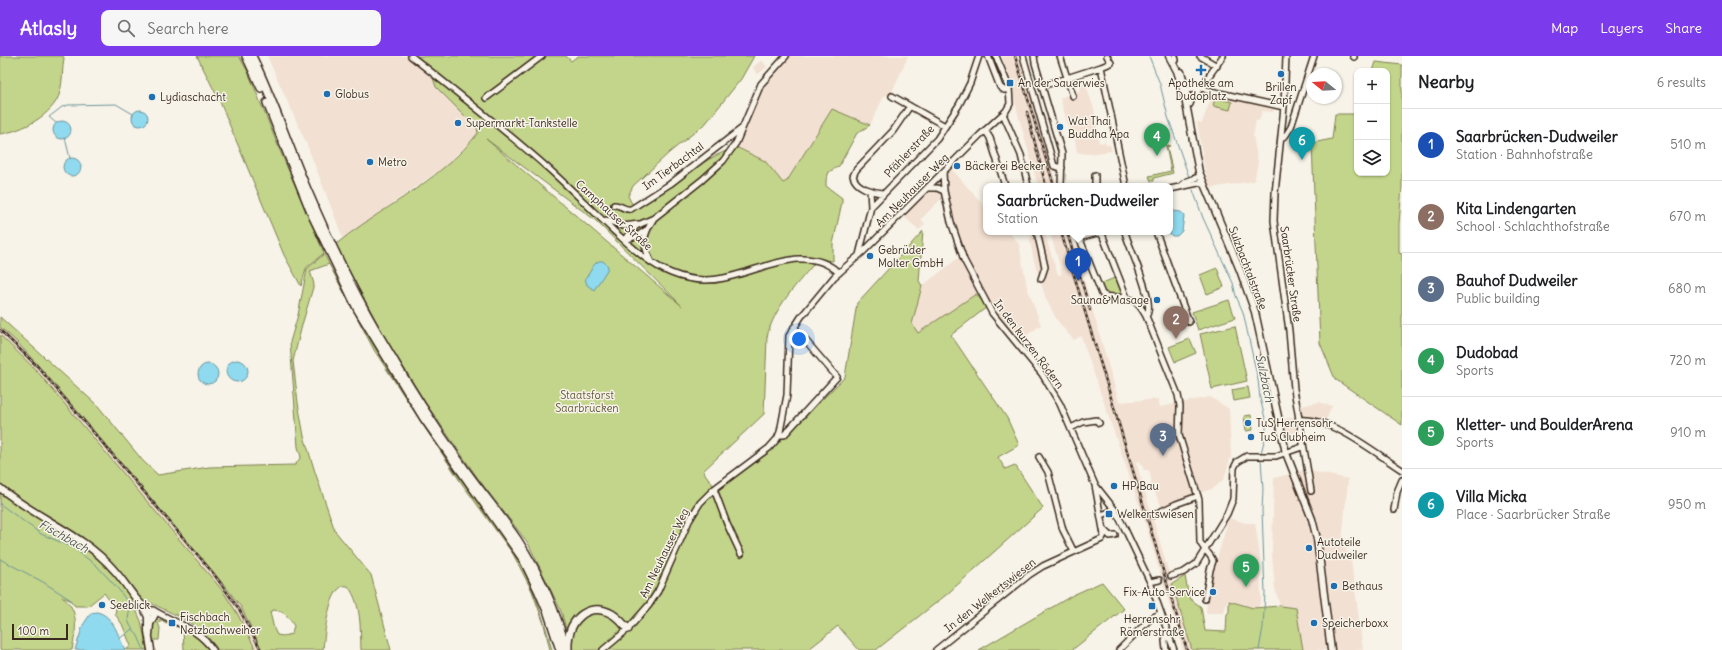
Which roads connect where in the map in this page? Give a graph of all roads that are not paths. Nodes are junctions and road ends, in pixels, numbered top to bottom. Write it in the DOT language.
graph roads {
  1 [pos="246,56"];
  2 [pos="252,56"];
  3 [pos="411,56"];
  4 [pos="542,56"];
  5 [pos="786,56"];
  6 [pos="979,56"];
  7 [pos="988,56"];
  8 [pos="996,56"];
  9 [pos="1023,56"];
  10 [pos="1034,56"];
  11 [pos="1060,56"];
  12 [pos="1107,56"];
  13 [pos="1200,56"];
  14 [pos="1223,56"];
  15 [pos="1286,56"];
  16 [pos="1314,56"];
  17 [pos="1173,58"];
  18 [pos="1216,66"];
  19 [pos="1101,68"];
  20 [pos="1067,79"];
  21 [pos="1183,85"];
  22 [pos="1042,86"];
  23 [pos="1202,86"];
  24 [pos="1010,90"];
  25 [pos="1188,92"];
  26 [pos="1195,94"];
  27 [pos="892,96"];
  28 [pos="1073,96"];
  29 [pos="486,98"];
  30 [pos="1190,104"];
  31 [pos="910,106"];
  32 [pos="1284,107"];
  33 [pos="1003,114"];
  34 [pos="945,126"];
  35 [pos="742,128"];
  36 [pos="985,130"];
  37 [pos="1282,138"];
  38 [pos="1062,168"];
  39 [pos="943,172"];
  40 [pos="1095,175"];
  41 [pos="1202,176"];
  42 [pos="1004,183"];
  43 [pos="1027,183"];
  44 [pos="1062,183"];
  45 [pos="1095,183"];
  46 [pos="1125,183"];
  47 [pos="928,188"];
  48 [pos="1173,188"];
  49 [pos="944,191"];
  50 [pos="870,192"];
  51 [pos="883,193"];
  52 [pos="614,205"];
  53 [pos="870,207"];
  54 [pos="600,217"];
  55 [pos="654,218"];
  56 [pos="640,224"];
  57 [pos="646,230"];
  58 [pos="1038,235"];
  59 [pos="1078,235"];
  60 [pos="1088,235"];
  61 [pos="1102,235"];
  62 [pos="1126,235"];
  63 [pos="1157,235"];
  64 [pos="1079,238"];
  65 [pos="624,240"];
  66 [pos="859,256"];
  67 [pos="652,262"];
  68 [pos="839,273"];
  69 [pos="1040,279"];
  70 [pos="1127,298"];
  71 [pos="1146,316"];
  72 [pos="1189,322"];
  73 [pos="794,327"];
  74 [pos="1298,420"];
  75 [pos="1099,423"];
  76 [pos="1071,428"];
  77 [pos="780,435"];
  78 [pos="1302,447"];
  79 [pos="1286,453"];
  80 [pos="1039,457"];
  81 [pos="1402,470"];
  82 [pos="1402,480"];
  83 [pos="1095,485"];
  84 [pos="0,488"];
  85 [pos="714,489"];
  86 [pos="1311,491"];
  87 [pos="1198,496"];
  88 [pos="1115,510"];
  89 [pos="1394,510"];
  90 [pos="1101,515"];
  91 [pos="1153,515"];
  92 [pos="1104,530"];
  93 [pos="1115,535"];
  94 [pos="1102,539"];
  95 [pos="1206,550"];
  96 [pos="1074,552"];
  97 [pos="741,554"];
  98 [pos="1171,576"];
  99 [pos="1159,580"];
  100 [pos="1150,582"];
  101 [pos="135,597"];
  102 [pos="1205,599"];
  103 [pos="153,613"];
  104 [pos="1161,613"];
  105 [pos="628,629"];
  106 [pos="1167,630"];
  107 [pos="1121,649"];
  108 [pos="151,650"];
  109 [pos="213,650"];
  110 [pos="560,650"];
  111 [pos="567,650"];
  112 [pos="603,650"];
  113 [pos="936,650"];
  114 [pos="1166,650"];
  115 [pos="1174,650"];
  116 [pos="1331,650"];
  1 -- 110 [label="highway"];
  2 -- 111 [label="highway"];
  3 -- 54 [label="street, Camphauser Straße"];
  4 -- 29 [label="street"];
  5 -- 35 [label="street, Im Tierbachtal"];
  6 -- 34 [label="street, Pfählerstraße"];
  7 -- 24 [label="street"];
  8 -- 24 [label="street"];
  9 -- 38 [label="street"];
  10 -- 22 [label="street"];
  11 -- 20 [label="street"];
  12 -- 19 [label="street"];
  13 -- 18 [label="street"];
  14 -- 18 [label="street"];
  15 -- 32 [label="street, Saarbrücker Straße"];
  16 -- 37 [label="street"];
  17 -- 21 [label="main road, Sulzbachtalstraße"];
  18 -- 23 [label="street"];
  19 -- 20 [label="street"];
  19 -- 46 [label="street"];
  20 -- 22 [label="street"];
  20 -- 28 [label="street"];
  21 -- 25 [label="main road, Sulzbachtalstraße"];
  21 -- 25 [label="street"];
  22 -- 38 [label="street"];
  23 -- 25 [label="street"];
  23 -- 26 [label="street"];
  23 -- 32 [label="street"];
  24 -- 33 [label="street, Am Neuhauser Weg"];
  25 -- 26 [label="street"];
  25 -- 30 [label="main road, Sulzbachtalstraße"];
  25 -- 41 [label="main road, Sulzbachtalstraße"];
  26 -- 30 [label="street"];
  27 -- 31 [label="street"];
  30 -- 41 [label="main road, Sulzbachtalstraße"];
  31 -- 34 [label="street"];
  31 -- 50 [label="street"];
  32 -- 37 [label="street, Saarbrücker Straße"];
  33 -- 36 [label="street, Am Neuhauser Weg"];
  33 -- 43 [label="street"];
  34 -- 51 [label="street, Pfählerstraße"];
  35 -- 52 [label="street, Im Tierbachtal"];
  35 -- 55 [label="street, Im Tierbachtal"];
  36 -- 39 [label="street, Am Neuhauser Weg"];
  36 -- 42 [label="street"];
  37 -- 74 [label="street, Saarbrücker Straße"];
  38 -- 44 [label="street"];
  39 -- 47 [label="street, Am Neuhauser Weg"];
  39 -- 49 [label="street, In den kurzen Rödern"];
  40 -- 45 [label="street"];
  41 -- 48 [label="street"];
  41 -- 79 [label="main road, Sulzbachtalstraße"];
  47 -- 49 [label="street"];
  47 -- 66 [label="street, Am Neuhauser Weg"];
  49 -- 76 [label="street, In den kurzen Rödern"];
  50 -- 51 [label="street, Pfählerstraße"];
  50 -- 53 [label="street"];
  51 -- 53 [label="street, Pfählerstraße"];
  53 -- 66 [label="street"];
  54 -- 56 [label="street, Im Tierbachtal"];
  54 -- 65 [label="street, Camphauser Straße"];
  55 -- 56 [label="street, Im Tierbachtal"];
  55 -- 57 [label="street, Im Tierbachtal"];
  56 -- 65 [label="street, Im Tierbachtal"];
  57 -- 65 [label="street"];
  57 -- 67 [label="street"];
  58 -- 69 [label="street"];
  59 -- 64 [label="street"];
  60 -- 64 [label="street"];
  61 -- 70 [label="street"];
  62 -- 71 [label="street"];
  63 -- 72 [label="street"];
  64 -- 70 [label="street"];
  65 -- 67 [label="street, Camphauser Straße"];
  66 -- 68 [label="street, Am Neuhauser Weg"];
  67 -- 68 [label="street, Camphauser Straße"];
  68 -- 73 [label="street, Am Neuhauser Weg"];
  70 -- 71 [label="street"];
  71 -- 87 [label="street"];
  73 -- 77 [label="street, Am Neuhauser Weg"];
  73 -- 77 [label="street, Am Neuhauser Weg"];
  74 -- 78 [label="street, Saarbrücker Straße"];
  74 -- 81 [label="street"];
  75 -- 76 [label="street"];
  76 -- 83 [label="street, In den kurzen Rödern"];
  77 -- 85 [label="street, Am Neuhauser Weg"];
  78 -- 79 [label="street"];
  78 -- 86 [label="street, Saarbrücker Straße"];
  79 -- 95 [label="street"];
  79 -- 116 [label="main road, Sulzbachtalstraße"];
  80 -- 96 [label="street"];
  82 -- 89 [label="street"];
  83 -- 88 [label="street, In den kurzen Rödern"];
  83 -- 90 [label="street, In den kurzen Rödern"];
  84 -- 101 [label="main road"];
  85 -- 97 [label="street"];
  85 -- 105 [label="street, Am Neuhauser Weg"];
  87 -- 91 [label="street"];
  87 -- 95 [label="street"];
  88 -- 90 [label="street"];
  88 -- 100 [label="street, In den kurzen Rödern"];
  90 -- 92 [label="street, In den kurzen Rödern"];
  92 -- 93 [label="street"];
  92 -- 94 [label="street, In den kurzen Rödern"];
  94 -- 96 [label="street, In den Welkertswiesen"];
  95 -- 98 [label="street"];
  95 -- 102 [label="street"];
  96 -- 113 [label="street, In den Welkertswiesen"];
  99 -- 100 [label="street"];
  100 -- 104 [label="street, In den kurzen Rödern"];
  101 -- 103 [label="main road"];
  101 -- 103 [label="main road"];
  103 -- 108 [label="main road"];
  103 -- 109 [label="street"];
  104 -- 106 [label="street, In den kurzen Rödern"];
  104 -- 107 [label="street"];
  105 -- 111 [label="highway"];
  105 -- 112 [label="street, Am Neuhauser Weg"];
  106 -- 114 [label="street"];
  106 -- 115 [label="street, In den kurzen Rödern"];
}
